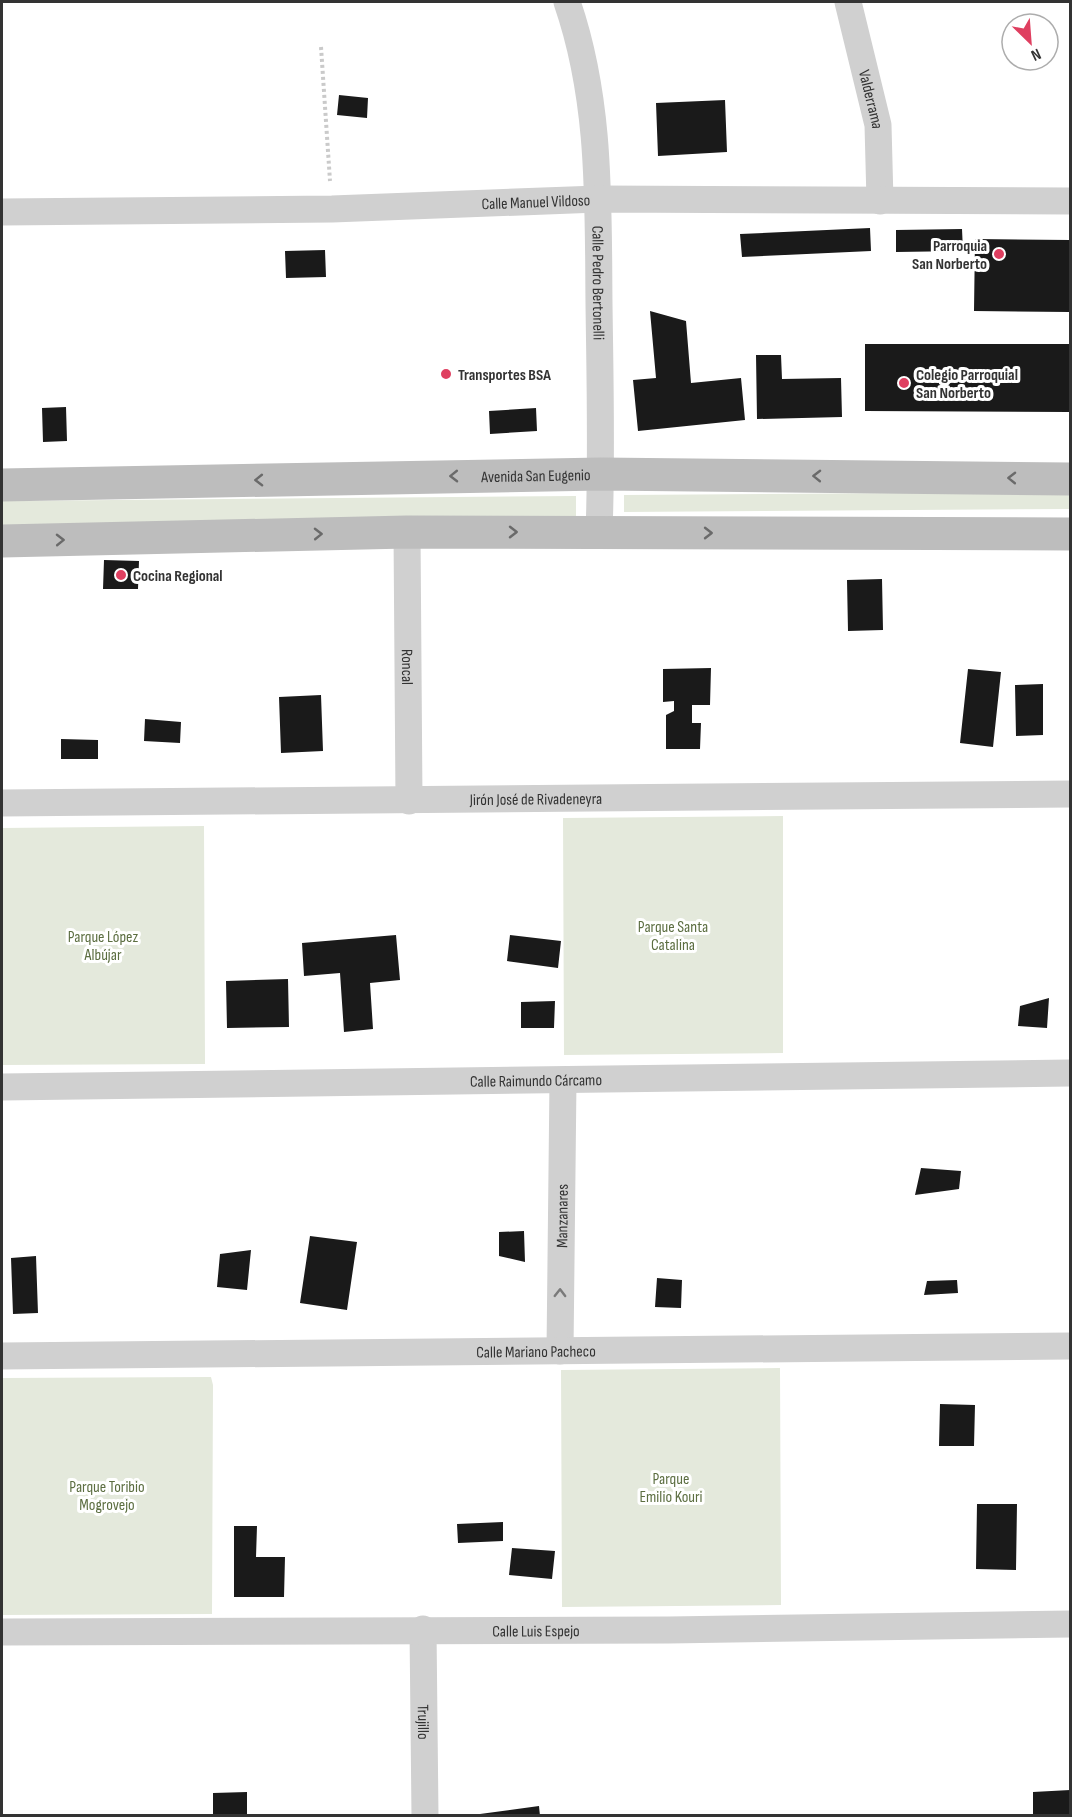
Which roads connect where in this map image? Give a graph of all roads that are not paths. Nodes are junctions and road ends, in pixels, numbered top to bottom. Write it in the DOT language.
graph roads {
  1 [pos="567,2"];
  2 [pos="848,2"];
  3 [pos="598,199"];
  4 [pos="880,201"];
  5 [pos="1071,201"];
  6 [pos="2,212"];
  7 [pos="601,474"];
  8 [pos="1071,479"];
  9 [pos="2,485"];
  10 [pos="407,532"];
  11 [pos="599,532"];
  12 [pos="1071,534"];
  13 [pos="2,541"];
  14 [pos="1071,794"];
  15 [pos="410,801"];
  16 [pos="2,803"];
  17 [pos="1071,1074"];
  18 [pos="563,1080"];
  19 [pos="2,1086"];
  20 [pos="1071,1347"];
  21 [pos="560,1351"];
  22 [pos="2,1356"];
  23 [pos="1071,1624"];
  24 [pos="423,1629"];
  25 [pos="2,1632"];
  26 [pos="425,1815"];
  1 -- 3 [label="street, Calle Pedro Bertonelli"];
  2 -- 4 [label="street, Valderrama"];
  3 -- 4 [label="street, Calle Manuel Vildoso"];
  3 -- 6 [label="street, Calle Manuel Vildoso"];
  3 -- 7 [label="street, Calle Pedro Bertonelli"];
  4 -- 5 [label="street, Calle Manuel Vildoso"];
  8 -- 7 [label="street, Avenida San Eugenio, one-way"];
  7 -- 9 [label="street, Avenida San Eugenio, one-way"];
  7 -- 11 [label="street, Calle Pedro Bertonelli"];
  10 -- 11 [label="street, one-way"];
  13 -- 10 [label="street, one-way"];
  10 -- 15 [label="street, Roncal"];
  11 -- 12 [label="street, one-way"];
  14 -- 15 [label="street, Jirón José de Rivadeneyra"];
  15 -- 16 [label="street, Jirón José de Rivadeneyra"];
  17 -- 18 [label="street, Calle Raimundo Cárcamo"];
  18 -- 19 [label="street, Calle Raimundo Cárcamo"];
  21 -- 18 [label="street, Manzanares, one-way"];
  20 -- 21 [label="street, Calle Mariano Pacheco"];
  21 -- 22 [label="street, Calle Mariano Pacheco"];
  23 -- 24 [label="street, Calle Luis Espejo"];
  24 -- 25 [label="street, Calle Luis Espejo"];
  24 -- 26 [label="street, Trujillo"];
}
